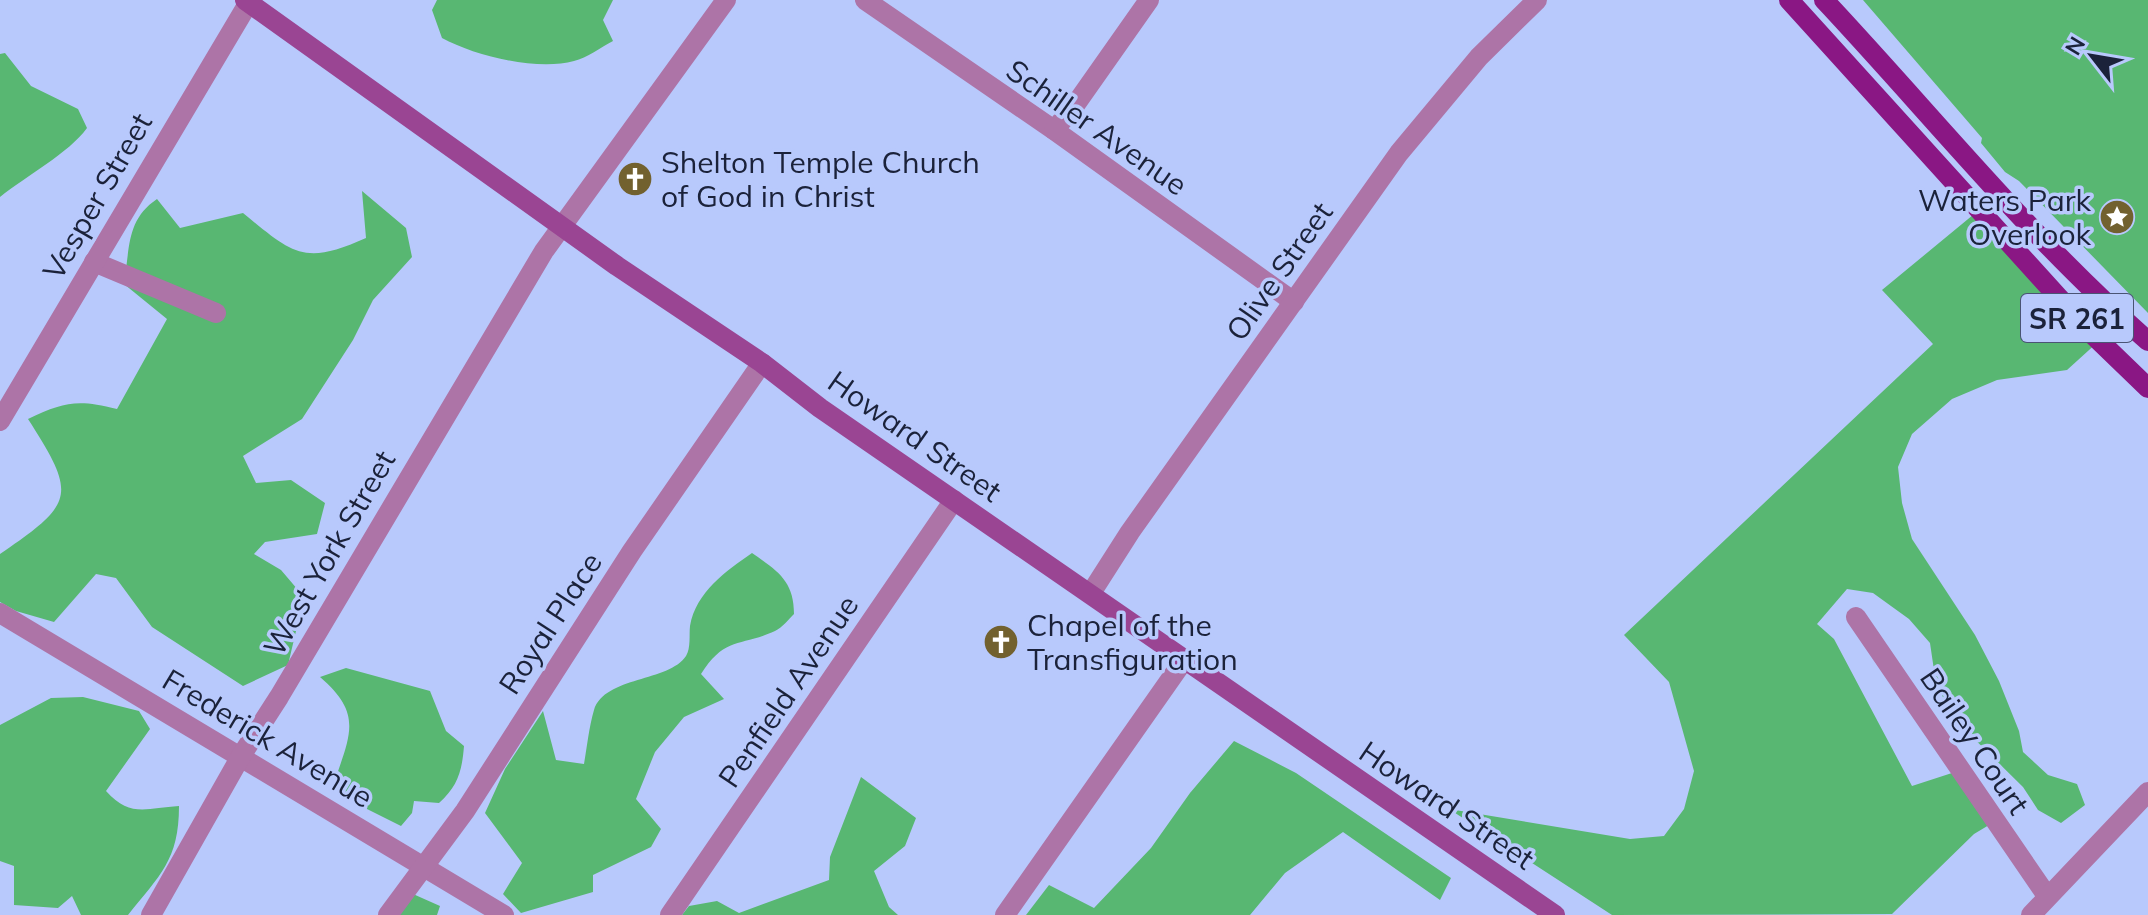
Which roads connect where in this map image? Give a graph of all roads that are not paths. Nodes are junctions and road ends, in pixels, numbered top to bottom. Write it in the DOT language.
graph roads {
  1 [pos="726,0"];
  2 [pos="865,0"];
  3 [pos="1149,0"];
  4 [pos="1537,0"];
  5 [pos="1789,0"];
  6 [pos="1823,0"];
  7 [pos="247,1"];
  8 [pos="1805,17"];
  9 [pos="1054,130"];
  10 [pos="564,226"];
  11 [pos="94,262"];
  12 [pos="1294,302"];
  13 [pos="216,313"];
  14 [pos="2148,341"];
  15 [pos="762,363"];
  16 [pos="2148,388"];
  17 [pos="0,421"];
  18 [pos="954,500"];
  19 [pos="1091,593"];
  20 [pos="0,613"];
  21 [pos="1856,617"];
  22 [pos="1184,660"];
  23 [pos="241,756"];
  24 [pos="2148,792"];
  25 [pos="426,867"];
  26 [pos="2047,896"];
  27 [pos="151,915"];
  28 [pos="388,915"];
  29 [pos="504,915"];
  30 [pos="670,915"];
  31 [pos="1005,915"];
  32 [pos="1555,915"];
  33 [pos="2031,915"];
  1 -- 10 [label="street, West York Street"];
  2 -- 9 [label="street, Schiller Avenue"];
  3 -- 9 [label="street"];
  4 -- 12 [label="street, Olive Street"];
  5 -- 8 [label="main road, SR 261"];
  6 -- 8 [label="street"];
  6 -- 14 [label="main road, SR 261"];
  7 -- 10 [label="main road, Howard Street"];
  7 -- 11 [label="street, Vesper Street"];
  8 -- 16 [label="main road, SR 261"];
  9 -- 12 [label="street, Schiller Avenue"];
  10 -- 15 [label="main road, Howard Street"];
  10 -- 23 [label="street, West York Street"];
  11 -- 13 [label="street"];
  11 -- 17 [label="street, Vesper Street"];
  12 -- 19 [label="street, Olive Street"];
  15 -- 18 [label="main road, Howard Street"];
  15 -- 25 [label="street, Royal Place"];
  18 -- 19 [label="main road, Howard Street"];
  18 -- 30 [label="street, Penfield Avenue"];
  19 -- 22 [label="main road, Howard Street"];
  20 -- 23 [label="street, Frederick Avenue"];
  21 -- 26 [label="street, Bailey Court"];
  22 -- 31 [label="street"];
  22 -- 32 [label="main road, Howard Street"];
  23 -- 25 [label="street, Frederick Avenue"];
  23 -- 27 [label="street, West York Street"];
  24 -- 26 [label="street"];
  25 -- 28 [label="street, Royal Place"];
  25 -- 29 [label="street, Frederick Avenue"];
  26 -- 33 [label="street"];
}
